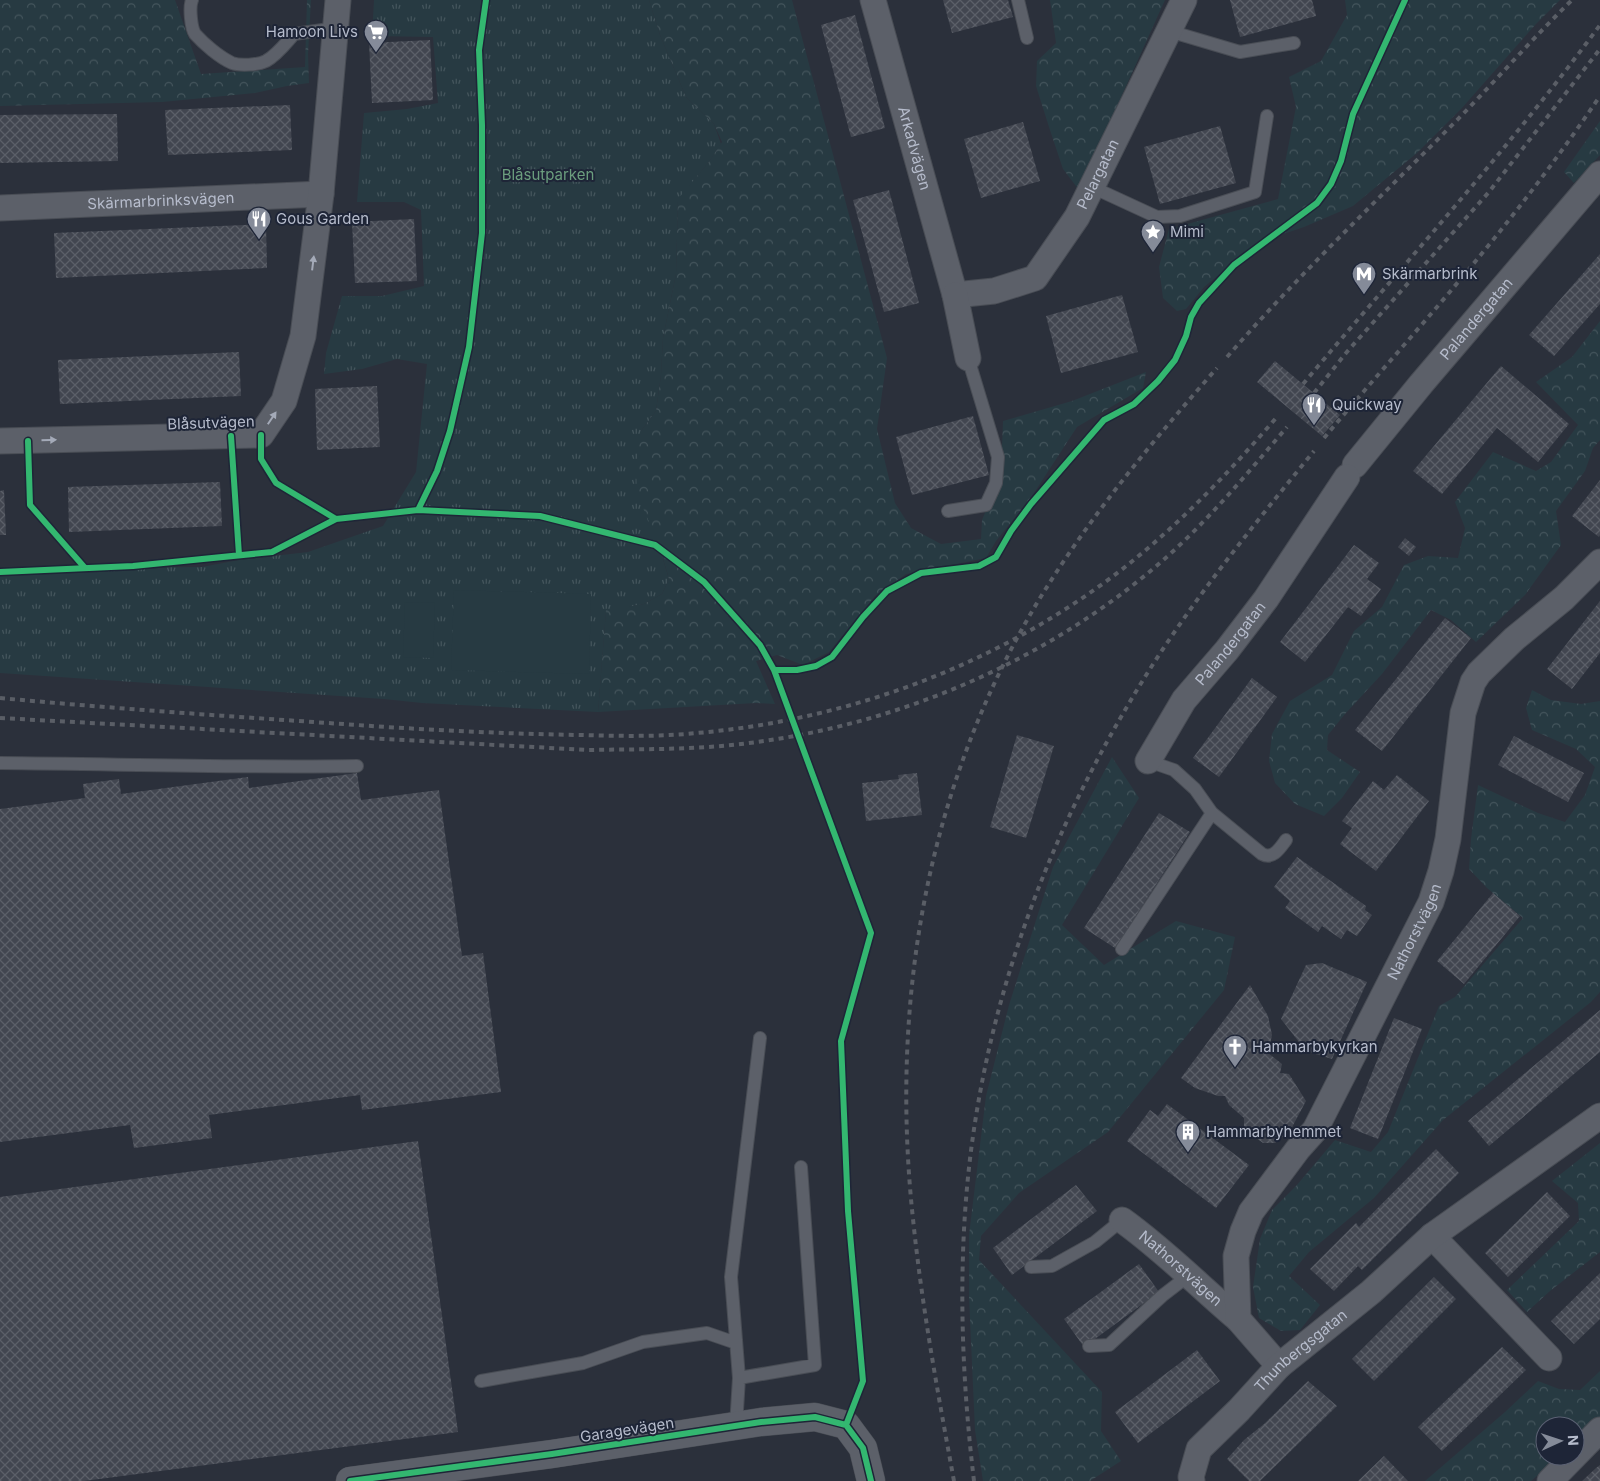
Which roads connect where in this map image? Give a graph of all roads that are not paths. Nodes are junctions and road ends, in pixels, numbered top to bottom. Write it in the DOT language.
graph roads {
  1 [pos="192,0"];
  2 [pos="338,0"];
  3 [pos="873,0"];
  4 [pos="1018,0"];
  5 [pos="1184,0"];
  6 [pos="337,28"];
  7 [pos="1169,30"];
  8 [pos="1027,38"];
  9 [pos="1294,43"];
  10 [pos="1267,116"];
  11 [pos="1600,174"];
  12 [pos="1092,187"];
  13 [pos="321,194"];
  14 [pos="0,208"];
  15 [pos="960,295"];
  16 [pos="968,358"];
  17 [pos="0,441"];
  18 [pos="948,511"];
  19 [pos="1600,562"];
  20 [pos="1148,761"];
  21 [pos="0,763"];
  22 [pos="357,766"];
  23 [pos="1212,813"];
  24 [pos="1286,840"];
  25 [pos="1122,949"];
  26 [pos="760,1038"];
  27 [pos="1600,1116"];
  28 [pos="801,1167"];
  29 [pos="1122,1220"];
  30 [pos="1432,1236"];
  31 [pos="1031,1267"];
  32 [pos="1188,1276"];
  33 [pos="1238,1319"];
  34 [pos="736,1343"];
  35 [pos="1089,1346"];
  36 [pos="1549,1358"];
  37 [pos="1279,1366"];
  38 [pos="739,1378"];
  39 [pos="481,1381"];
  40 [pos="736,1426"];
  41 [pos="1600,1430"];
  42 [pos="350,1481"];
  43 [pos="871,1481"];
  44 [pos="1192,1481"];
  45 [pos="1550,1481"];
  1 -- 6 [label="lane"];
  2 -- 6 [label="street, Blåsutvägen"];
  3 -- 15 [label="street, Arkadvägen"];
  4 -- 8 [label="lane"];
  5 -- 7 [label="street, Pelargatan"];
  6 -- 13 [label="street, Blåsutvägen"];
  7 -- 9 [label="lane"];
  7 -- 12 [label="street, Pelargatan"];
  10 -- 12 [label="lane"];
  11 -- 20 [label="street, Palandergatan"];
  12 -- 15 [label="street, Pelargatan"];
  13 -- 14 [label="street, Skärmarbrinksvägen"];
  17 -- 13 [label="street, Blåsutvägen, one-way"];
  15 -- 16 [label="street, Arkadvägen"];
  16 -- 18 [label="lane"];
  19 -- 33 [label="street, Nathorstvägen"];
  20 -- 23 [label="lane"];
  21 -- 22 [label="lane"];
  23 -- 24 [label="lane"];
  23 -- 25 [label="lane"];
  26 -- 34 [label="lane"];
  27 -- 30 [label="street, Thunbergsgatan"];
  28 -- 38 [label="lane"];
  29 -- 31 [label="lane"];
  29 -- 32 [label="street, Nathorstvägen"];
  30 -- 36 [label="street"];
  30 -- 37 [label="street, Thunbergsgatan"];
  32 -- 33 [label="street, Nathorstvägen"];
  32 -- 35 [label="lane"];
  33 -- 37 [label="street, Nathorstvägen"];
  34 -- 38 [label="lane"];
  34 -- 39 [label="lane"];
  37 -- 44 [label="street, Thunbergsgatan"];
  38 -- 40 [label="lane"];
  40 -- 42 [label="street, Garagevägen"];
  40 -- 43 [label="street, Garagevägen"];
  41 -- 45 [label="street"];
}
